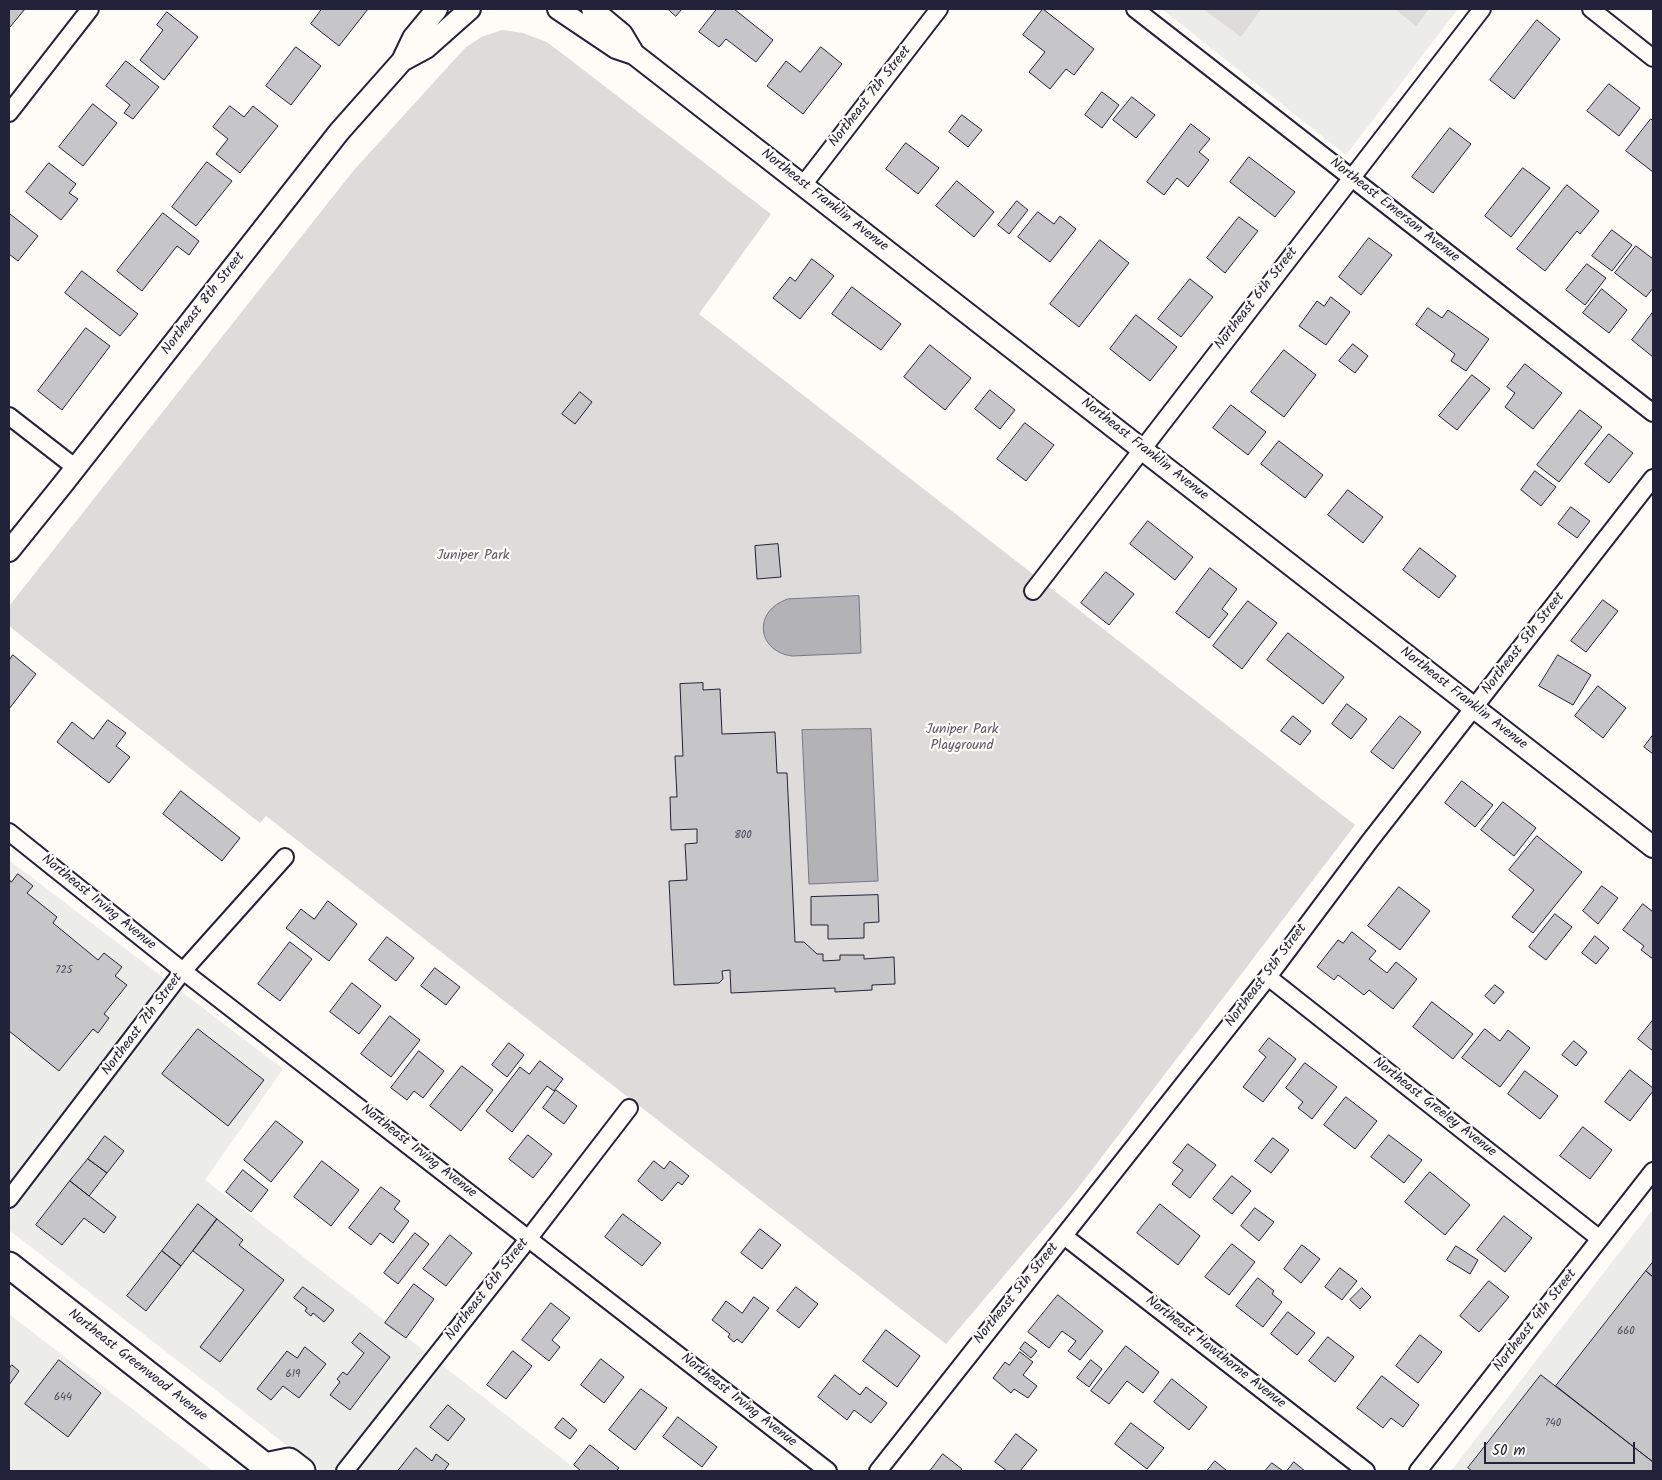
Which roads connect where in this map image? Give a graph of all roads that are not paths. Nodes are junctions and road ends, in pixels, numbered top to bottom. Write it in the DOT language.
graph roads {
  1 [pos="90,9"];
  2 [pos="437,9"];
  3 [pos="470,9"];
  4 [pos="558,9"];
  5 [pos="592,9"];
  6 [pos="939,9"];
  7 [pos="1136,9"];
  8 [pos="1482,9"];
  9 [pos="1591,9"];
  10 [pos="634,54"];
  11 [pos="1653,58"];
  12 [pos="402,61"];
  13 [pos="9,113"];
  14 [pos="1351,177"];
  15 [pos="803,185"];
  16 [pos="1653,413"];
  17 [pos="9,416"];
  18 [pos="1142,448"];
  19 [pos="76,468"];
  20 [pos="1653,478"];
  21 [pos="9,551"];
  22 [pos="1033,591"];
  23 [pos="1474,707"];
  24 [pos="9,832"];
  25 [pos="1653,847"];
  26 [pos="285,857"];
  27 [pos="183,971"];
  28 [pos="1268,977"];
  29 [pos="629,1108"];
  30 [pos="1653,1171"];
  31 [pos="9,1199"];
  32 [pos="1064,1236"];
  33 [pos="529,1238"];
  34 [pos="1600,1239"];
  35 [pos="9,1265"];
  36 [pos="266,1469"];
  37 [pos="302,1471"];
  38 [pos="345,1471"];
  39 [pos="828,1471"];
  40 [pos="878,1471"];
  41 [pos="1366,1471"];
  42 [pos="1418,1471"];
  1 -- 13 [label="street"];
  2 -- 12 [label="street, Northeast 8th Street"];
  3 -- 12 [label="street, Northeast 8th Street"];
  4 -- 10 [label="street, Northeast Franklin Avenue"];
  5 -- 10 [label="street, Northeast Franklin Avenue"];
  6 -- 15 [label="street, Northeast 7th Street"];
  7 -- 14 [label="street, Northeast Emerson Avenue"];
  8 -- 14 [label="street, Northeast 6th Street"];
  9 -- 11 [label="street"];
  10 -- 15 [label="street, Northeast Franklin Avenue"];
  12 -- 19 [label="street, Northeast 8th Street"];
  14 -- 16 [label="street, Northeast Emerson Avenue"];
  14 -- 18 [label="street, Northeast 6th Street"];
  15 -- 18 [label="street, Northeast Franklin Avenue"];
  17 -- 19 [label="street"];
  18 -- 22 [label="street, Northeast 6th Street"];
  18 -- 23 [label="street, Northeast Franklin Avenue"];
  19 -- 21 [label="street, Northeast 8th Street"];
  20 -- 23 [label="street, Northeast 5th Street"];
  23 -- 25 [label="street, Northeast Franklin Avenue"];
  23 -- 28 [label="street, Northeast 5th Street"];
  24 -- 27 [label="street, Northeast Irving Avenue"];
  26 -- 27 [label="street, Northeast 7th Street"];
  27 -- 31 [label="street, Northeast 7th Street"];
  27 -- 33 [label="street, Northeast Irving Avenue"];
  28 -- 32 [label="street, Northeast 5th Street"];
  28 -- 34 [label="street, Northeast Greeley Avenue"];
  29 -- 33 [label="street, Northeast 6th Street"];
  30 -- 34 [label="street, Northeast 4th Street"];
  32 -- 40 [label="street, Northeast 5th Street"];
  32 -- 41 [label="street, Northeast Hawthorne Avenue"];
  33 -- 38 [label="street, Northeast 6th Street"];
  33 -- 39 [label="street, Northeast Irving Avenue"];
  34 -- 42 [label="street, Northeast 4th Street"];
  35 -- 36 [label="main road, Northeast Greenwood Avenue"];
  36 -- 37 [label="main road, Northeast Greenwood Avenue"];
}
